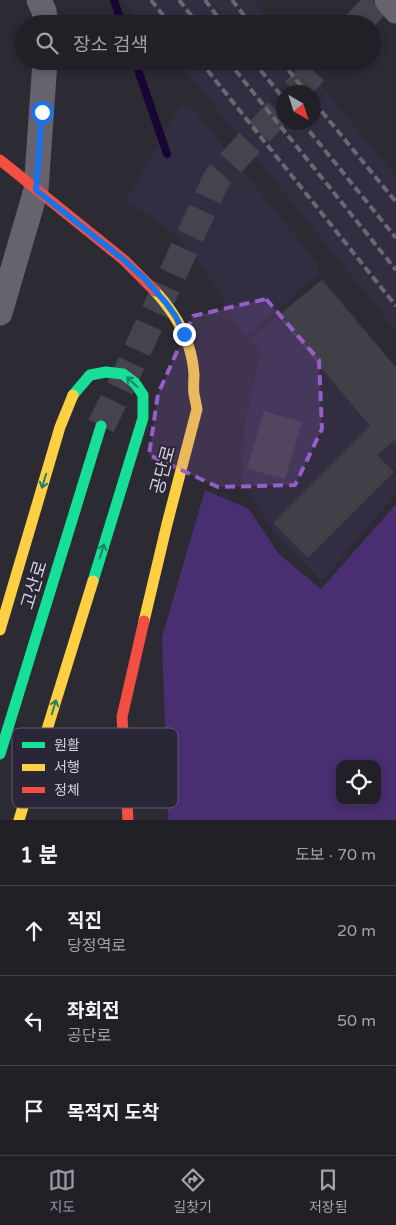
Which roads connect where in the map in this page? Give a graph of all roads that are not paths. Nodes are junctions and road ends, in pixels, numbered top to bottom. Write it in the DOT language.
graph roads {
  1 [pos="39,0"];
  2 [pos="386,0"];
  3 [pos="396,11"];
  4 [pos="45,15"];
  5 [pos="44,70"];
  6 [pos="0,160"];
  7 [pos="36,190"];
  8 [pos="0,313"];
  9 [pos="100,426"];
  10 [pos="0,630"];
  11 [pos="47,728"];
  12 [pos="123,728"];
  13 [pos="0,754"];
  14 [pos="23,808"];
  15 [pos="19,820"];
  1 -- 4 [label="street"];
  2 -- 3 [label="street"];
  5 -- 7 [label="street"];
  6 -- 7 [label="street, 공단로"];
  7 -- 8 [label="street"];
  7 -- 12 [label="street, 공단로"];
  9 -- 13 [label="street, 고산로"];
  11 -- 10 [label="street, one-way"];
  15 -- 14 [label="street, one-way"];
}
